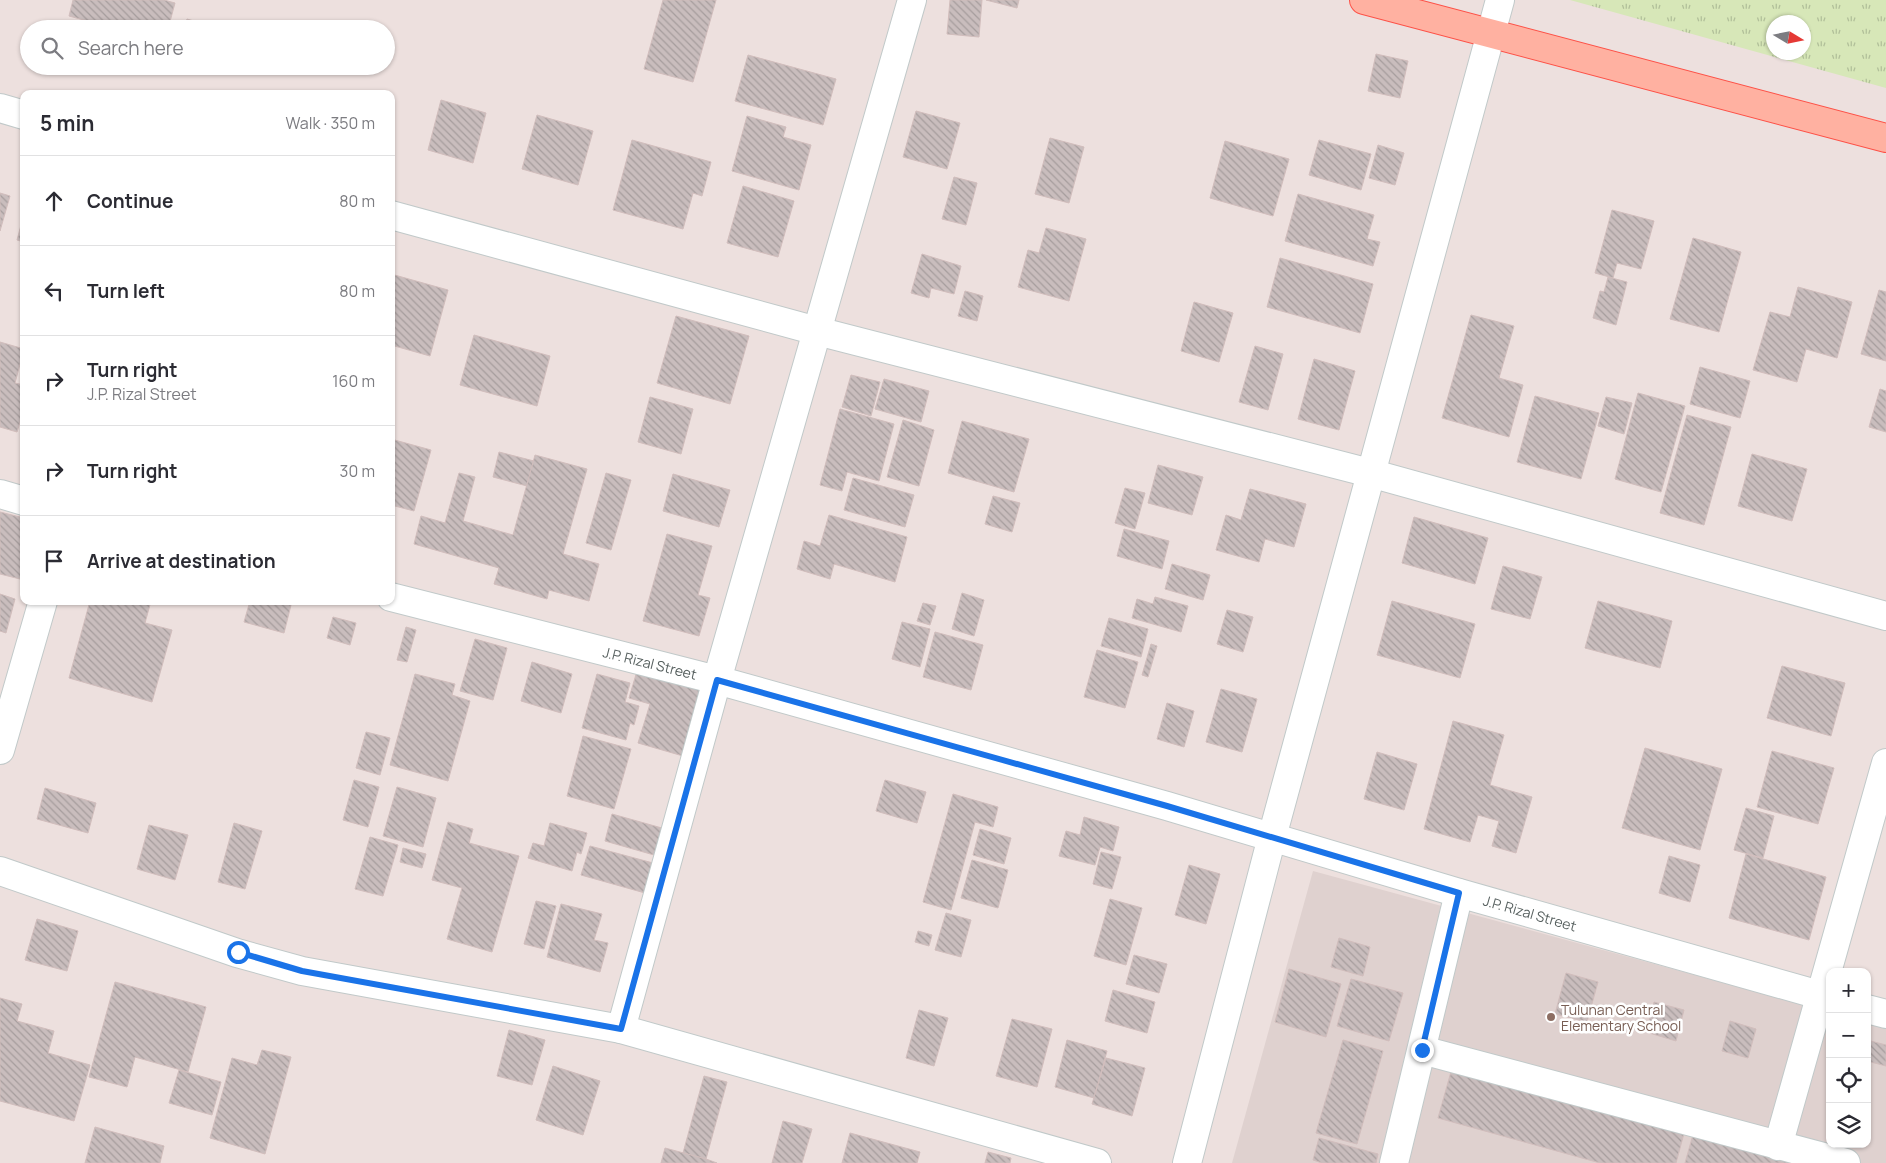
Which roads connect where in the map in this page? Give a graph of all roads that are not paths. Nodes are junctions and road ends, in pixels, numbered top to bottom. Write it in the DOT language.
graph roads {
  1 [pos="912,0"];
  2 [pos="1364,0"];
  3 [pos="1500,0"];
  4 [pos="1490,34"];
  5 [pos="0,108"];
  6 [pos="20,113"];
  7 [pos="1886,138"];
  8 [pos="395,216"];
  9 [pos="816,331"];
  10 [pos="1370,473"];
  11 [pos="0,494"];
  12 [pos="20,500"];
  13 [pos="395,598"];
  14 [pos="42,605"];
  15 [pos="1886,616"];
  16 [pos="717,680"];
  17 [pos="0,750"];
  18 [pos="1886,763"];
  19 [pos="1272,837"];
  20 [pos="0,871"];
  21 [pos="1459,893"];
  22 [pos="1833,968"];
  23 [pos="1826,997"];
  24 [pos="1871,1009"];
  25 [pos="1886,1014"];
  26 [pos="621,1029"];
  27 [pos="1422,1050"];
  28 [pos="1778,1146"];
  29 [pos="1097,1163"];
  30 [pos="1187,1163"];
  31 [pos="1394,1163"];
  32 [pos="1846,1163"];
  1 -- 9 [label="street"];
  2 -- 4 [label="main road"];
  3 -- 4 [label="street"];
  4 -- 7 [label="main road"];
  4 -- 10 [label="street"];
  5 -- 6 [label="street"];
  8 -- 9 [label="street"];
  9 -- 10 [label="street"];
  9 -- 16 [label="street"];
  10 -- 15 [label="street"];
  10 -- 19 [label="street"];
  11 -- 12 [label="street"];
  13 -- 16 [label="street, J.P. Rizal Street"];
  14 -- 17 [label="street"];
  16 -- 19 [label="street, J.P. Rizal Street"];
  16 -- 26 [label="street"];
  18 -- 22 [label="street"];
  19 -- 21 [label="street, J.P. Rizal Street"];
  19 -- 30 [label="street"];
  20 -- 26 [label="street"];
  21 -- 23 [label="street, J.P. Rizal Street"];
  21 -- 27 [label="street"];
  23 -- 28 [label="street"];
  24 -- 25 [label="street"];
  26 -- 29 [label="street"];
  27 -- 28 [label="street"];
  27 -- 31 [label="street"];
  28 -- 32 [label="street"];
}
